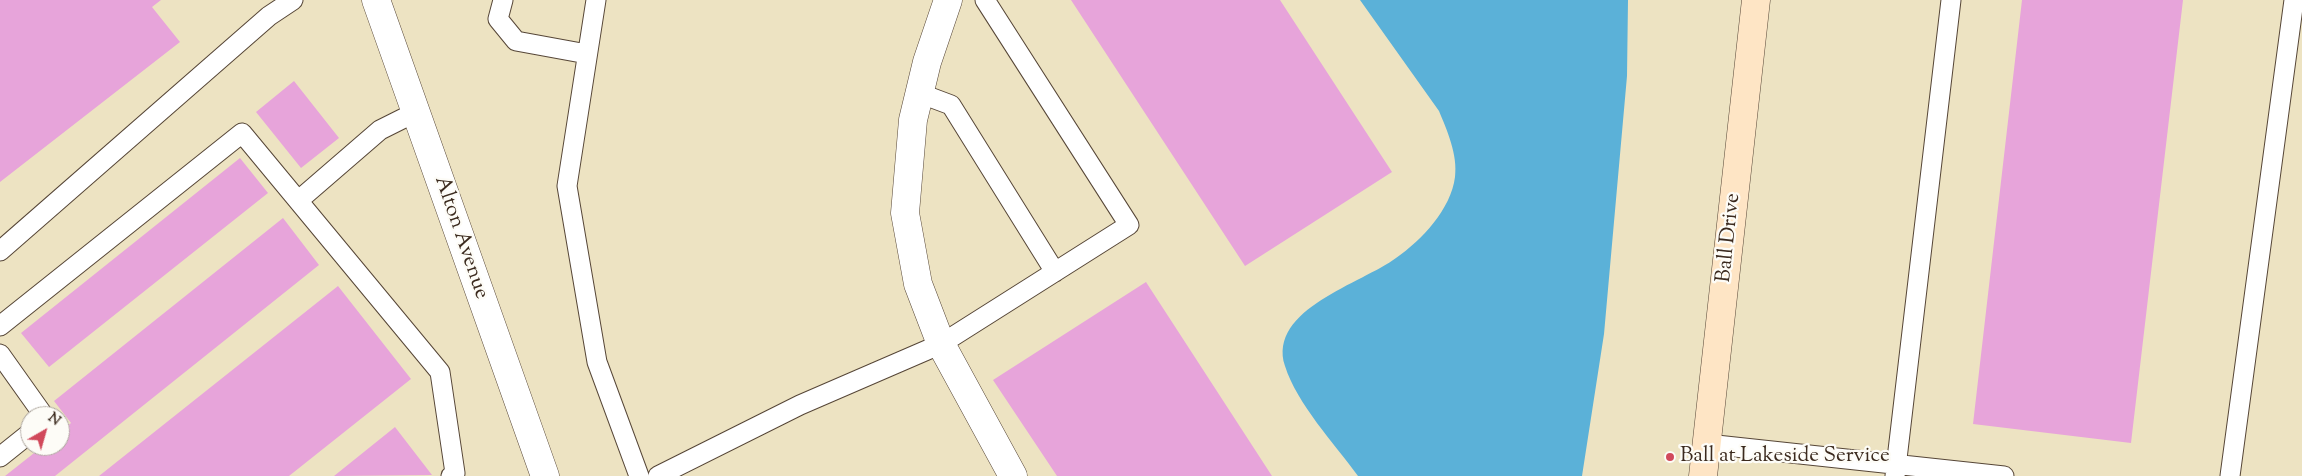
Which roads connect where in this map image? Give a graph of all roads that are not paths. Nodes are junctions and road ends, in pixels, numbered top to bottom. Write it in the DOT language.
graph roads {
  1 [pos="293,0"];
  2 [pos="376,0"];
  3 [pos="503,0"];
  4 [pos="596,0"];
  5 [pos="948,0"];
  6 [pos="985,0"];
  7 [pos="1756,0"];
  8 [pos="1951,0"];
  9 [pos="2294,0"];
  10 [pos="587,54"];
  11 [pos="919,93"];
  12 [pos="416,112"];
  13 [pos="299,200"];
  14 [pos="0,251"];
  15 [pos="1055,272"];
  16 [pos="0,326"];
  17 [pos="941,344"];
  18 [pos="0,354"];
  19 [pos="37,406"];
  20 [pos="20,441"];
  21 [pos="1707,444"];
  22 [pos="0,457"];
  23 [pos="1896,470"];
  24 [pos="451,476"];
  25 [pos="545,476"];
  26 [pos="639,476"];
  27 [pos="658,476"];
  28 [pos="1013,476"];
  29 [pos="1703,476"];
  30 [pos="2004,476"];
  31 [pos="2230,476"];
  1 -- 14 [label="lane"];
  2 -- 12 [label="street, Alton Avenue"];
  3 -- 10 [label="lane"];
  4 -- 10 [label="lane"];
  5 -- 11 [label="street"];
  6 -- 15 [label="lane"];
  7 -- 21 [label="street, Ball Drive"];
  8 -- 23 [label="lane"];
  9 -- 31 [label="lane"];
  10 -- 26 [label="lane"];
  11 -- 15 [label="lane"];
  11 -- 17 [label="street"];
  12 -- 13 [label="lane"];
  12 -- 25 [label="street, Alton Avenue"];
  13 -- 16 [label="lane"];
  13 -- 24 [label="lane"];
  15 -- 17 [label="lane"];
  17 -- 27 [label="lane"];
  17 -- 28 [label="street"];
  18 -- 19 [label="lane"];
  20 -- 22 [label="lane"];
  21 -- 23 [label="lane"];
  21 -- 29 [label="street, Ball Drive"];
  23 -- 30 [label="lane"];
}
